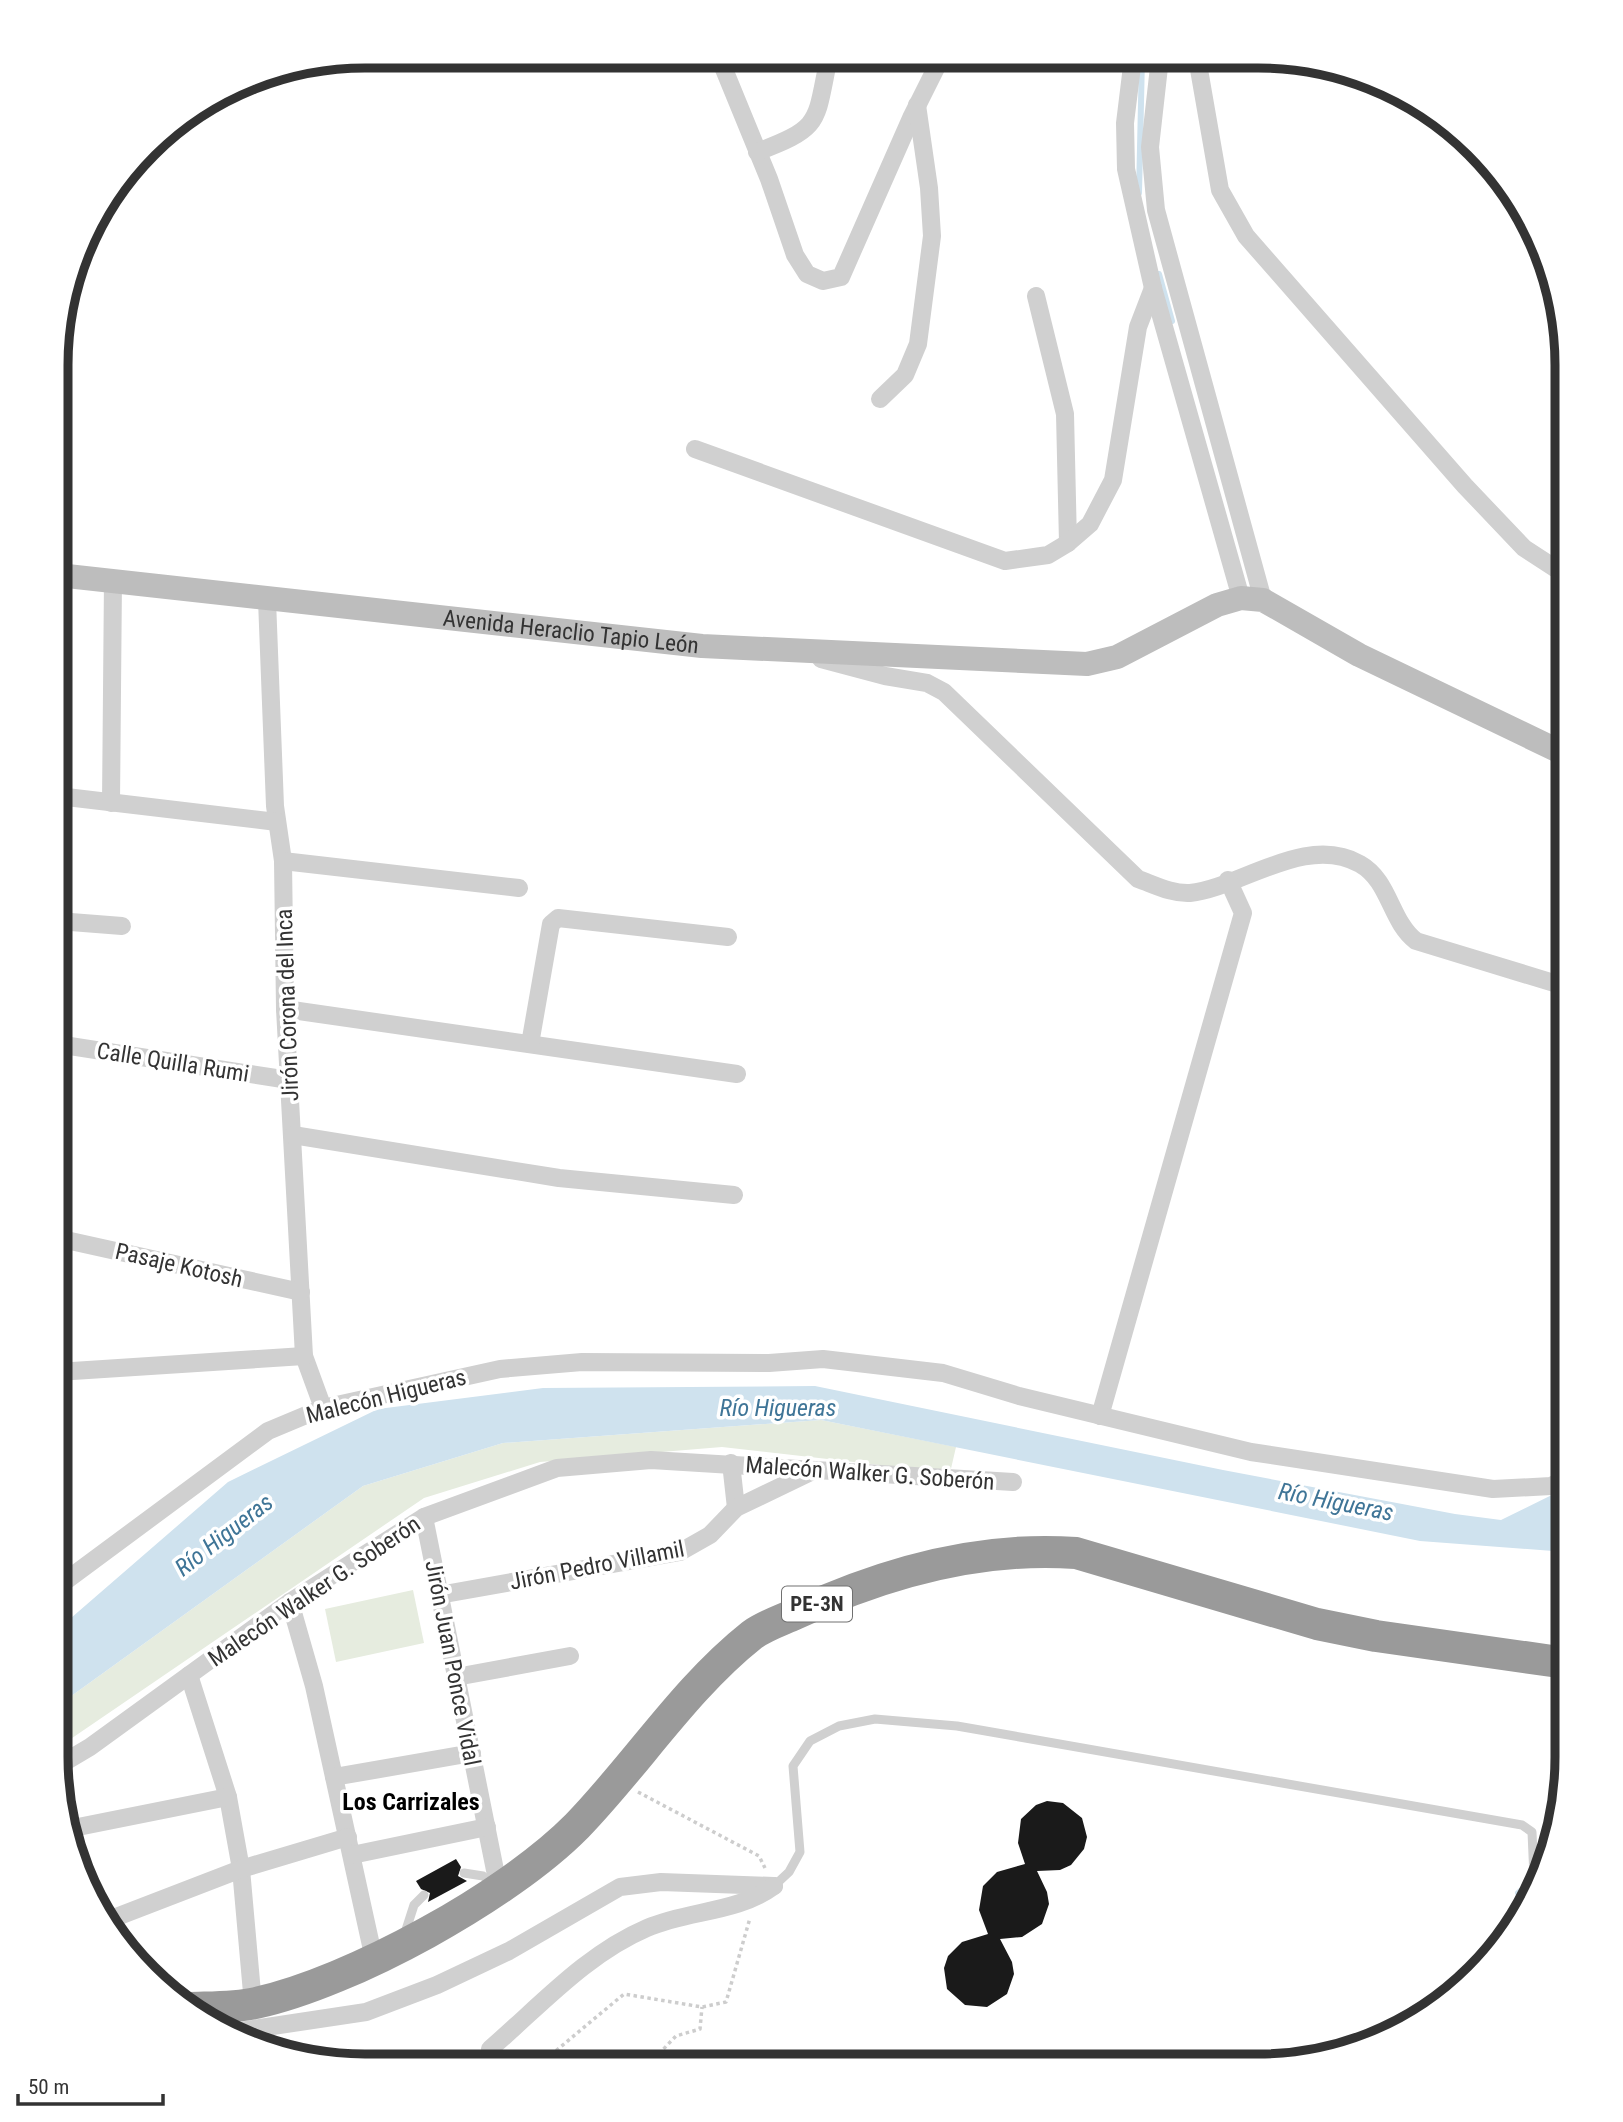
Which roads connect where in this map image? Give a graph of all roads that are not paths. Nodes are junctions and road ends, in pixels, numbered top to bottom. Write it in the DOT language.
graph roads {
  1 [pos="723,68"];
  2 [pos="827,68"];
  3 [pos="936,68"];
  4 [pos="1132,68"];
  5 [pos="1159,68"];
  6 [pos="1199,68"];
  7 [pos="917,105"];
  8 [pos="757,152"];
  9 [pos="1153,288"];
  10 [pos="1036,296"];
  11 [pos="880,399"];
  12 [pos="695,449"];
  13 [pos="1068,544"];
  14 [pos="1555,568"];
  15 [pos="68,576"];
  16 [pos="113,579"];
  17 [pos="1252,599"];
  18 [pos="267,600"];
  19 [pos="801,653"];
  20 [pos="1555,749"];
  21 [pos="68,797"];
  22 [pos="111,803"];
  23 [pos="277,822"];
  24 [pos="283,860"];
  25 [pos="1228,880"];
  26 [pos="519,888"];
  27 [pos="68,922"];
  28 [pos="122,926"];
  29 [pos="728,937"];
  30 [pos="1555,983"];
  31 [pos="285,1009"];
  32 [pos="530,1044"];
  33 [pos="68,1046"];
  34 [pos="737,1074"];
  35 [pos="289,1080"];
  36 [pos="293,1135"];
  37 [pos="734,1195"];
  38 [pos="68,1240"];
  39 [pos="301,1292"];
  40 [pos="304,1356"];
  41 [pos="68,1370"];
  42 [pos="323,1408"];
  43 [pos="1100,1416"];
  44 [pos="731,1463"];
  45 [pos="817,1470"];
  46 [pos="1013,1482"];
  47 [pos="1555,1484"];
  48 [pos="736,1508"];
  49 [pos="424,1517"];
  50 [pos="68,1579"];
  51 [pos="439,1595"];
  52 [pos="290,1602"];
  53 [pos="570,1656"];
  54 [pos="1555,1661"];
  55 [pos="189,1675"];
  56 [pos="456,1677"];
  57 [pos="472,1753"];
  58 [pos="68,1759"];
  59 [pos="334,1777"];
  60 [pos="228,1797"];
  61 [pos="77,1827"];
  62 [pos="486,1827"];
  63 [pos="350,1846"];
  64 [pos="1534,1866"];
  65 [pos="241,1869"];
  66 [pos="464,1873"];
  67 [pos="774,1886"];
  68 [pos="499,1890"];
  69 [pos="424,1895"];
  70 [pos="115,1917"];
  71 [pos="402,1944"];
  72 [pos="374,1959"];
  73 [pos="215,2013"];
  74 [pos="246,2018"];
  75 [pos="490,2049"];
  1 -- 8 [label="street"];
  2 -- 8 [label="street"];
  3 -- 7 [label="street"];
  4 -- 9 [label="street"];
  5 -- 17 [label="street"];
  6 -- 14 [label="street"];
  7 -- 8 [label="street"];
  7 -- 11 [label="street"];
  9 -- 13 [label="street"];
  9 -- 17 [label="street"];
  10 -- 13 [label="street"];
  12 -- 13 [label="street"];
  15 -- 16 [label="street, Avenida Heraclio Tapio León"];
  16 -- 18 [label="street, Avenida Heraclio Tapio León"];
  16 -- 22 [label="street"];
  17 -- 19 [label="street, Avenida Heraclio Tapio León"];
  17 -- 20 [label="street"];
  18 -- 19 [label="street, Avenida Heraclio Tapio León"];
  18 -- 23 [label="street, Jirón Corona del Inca"];
  19 -- 25 [label="street"];
  21 -- 22 [label="street"];
  22 -- 23 [label="street"];
  23 -- 24 [label="street, Jirón Corona del Inca"];
  24 -- 26 [label="street"];
  24 -- 31 [label="street, Jirón Corona del Inca"];
  25 -- 30 [label="street"];
  25 -- 43 [label="street"];
  27 -- 28 [label="street"];
  29 -- 32 [label="street"];
  31 -- 32 [label="street"];
  31 -- 35 [label="street, Jirón Corona del Inca"];
  32 -- 34 [label="street"];
  33 -- 35 [label="street, Calle Quilla Rumi"];
  35 -- 36 [label="street, Jirón Corona del Inca"];
  36 -- 37 [label="street"];
  36 -- 39 [label="street, Jirón Corona del Inca"];
  38 -- 39 [label="street, Pasaje Kotosh"];
  39 -- 40 [label="street, Jirón Corona del Inca"];
  40 -- 41 [label="street"];
  40 -- 42 [label="street, Jirón Corona del Inca"];
  42 -- 43 [label="street, Malecón Higueras"];
  42 -- 50 [label="street, Malecón Higueras"];
  43 -- 47 [label="street, Malecón Higueras"];
  44 -- 45 [label="street, Malecón Walker G. Soberón"];
  44 -- 48 [label="street"];
  44 -- 49 [label="street, Malecón Walker G. Soberón"];
  45 -- 46 [label="street, Malecón Walker G. Soberón"];
  45 -- 48 [label="street, Jirón Pedro Villamil"];
  48 -- 51 [label="street, Jirón Pedro Villamil"];
  49 -- 51 [label="street, Jirón Juan Ponce Vidal"];
  49 -- 52 [label="street, Malecón Walker G. Soberón"];
  51 -- 56 [label="street, Jirón Juan Ponce Vidal"];
  52 -- 55 [label="street, Malecón Walker G. Soberón"];
  52 -- 59 [label="street"];
  53 -- 56 [label="street"];
  54 -- 68 [label="highway, PE-3N"];
  55 -- 58 [label="street, Malecón Walker G. Soberón"];
  55 -- 60 [label="street"];
  56 -- 57 [label="street, Jirón Juan Ponce Vidal"];
  57 -- 59 [label="street"];
  57 -- 62 [label="street, Jirón Juan Ponce Vidal"];
  59 -- 63 [label="street"];
  60 -- 61 [label="street"];
  60 -- 65 [label="street"];
  62 -- 63 [label="street"];
  62 -- 68 [label="street, Jirón Juan Ponce Vidal"];
  63 -- 65 [label="street"];
  63 -- 72 [label="street"];
  64 -- 67 [label="lane"];
  65 -- 70 [label="street"];
  65 -- 74 [label="street"];
  66 -- 68 [label="lane"];
  67 -- 74 [label="street"];
  67 -- 75 [label="street"];
  68 -- 71 [label="highway, PE-3N"];
  69 -- 71 [label="lane"];
  71 -- 72 [label="highway, PE-3N"];
  72 -- 74 [label="highway, PE-3N"];
  73 -- 74 [label="highway, PE-3N"];
}
